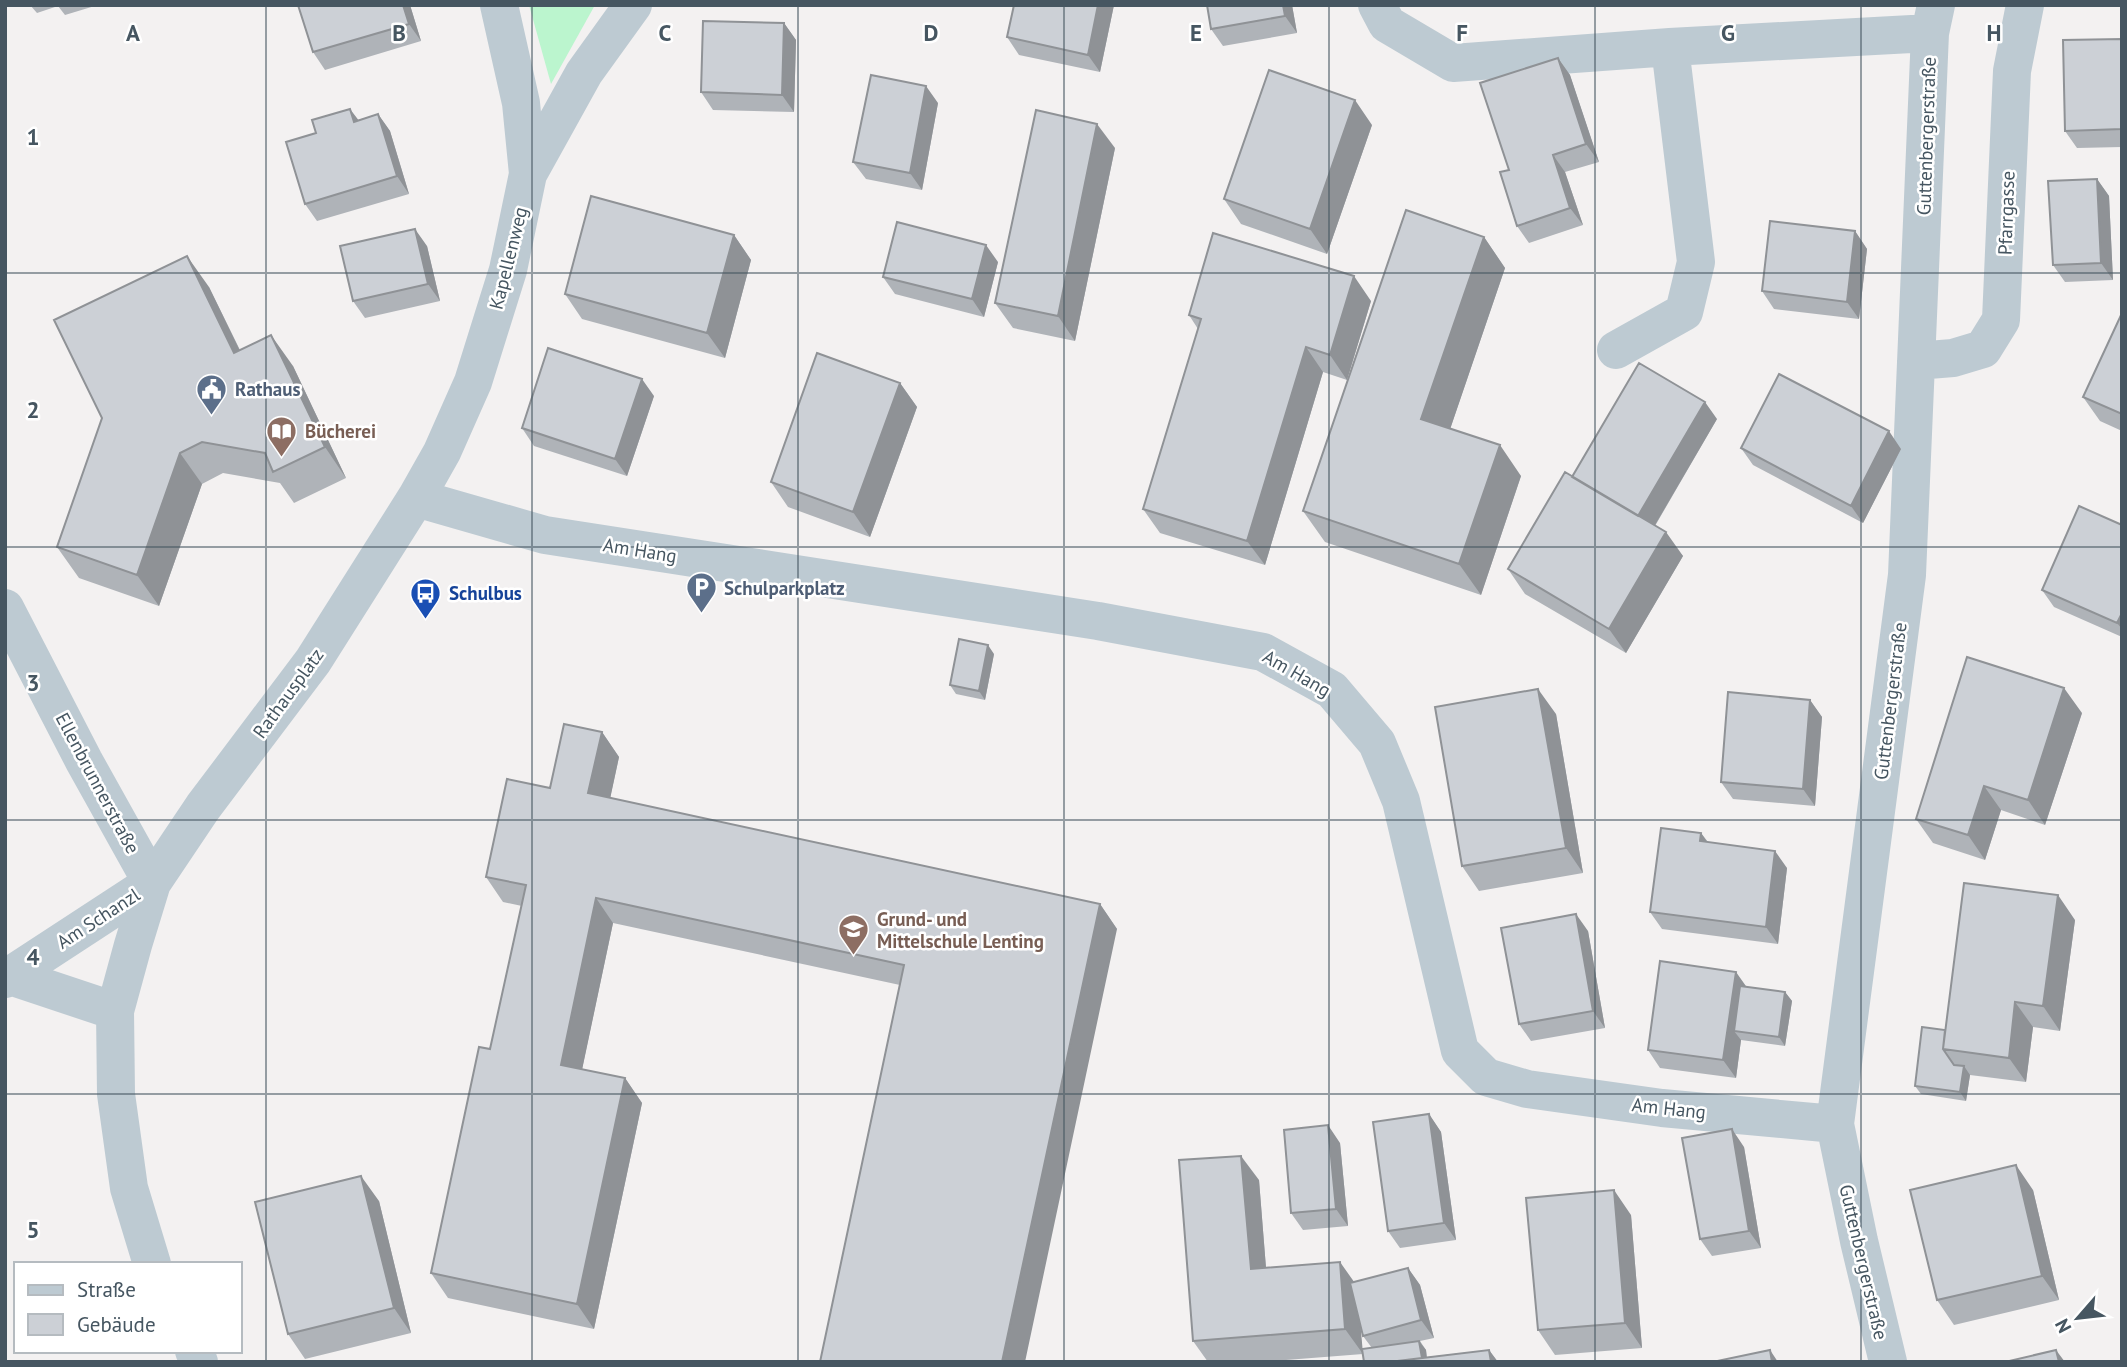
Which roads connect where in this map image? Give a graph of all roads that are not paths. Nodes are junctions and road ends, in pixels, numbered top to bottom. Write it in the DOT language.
graph roads {
  1 [pos="499,5"];
  2 [pos="633,5"];
  3 [pos="1377,5"];
  4 [pos="2025,5"];
  5 [pos="1933,19"];
  6 [pos="1670,47"];
  7 [pos="528,174"];
  8 [pos="1616,350"];
  9 [pos="1916,361"];
  10 [pos="416,498"];
  11 [pos="5,608"];
  12 [pos="152,883"];
  13 [pos="7,977"];
  14 [pos="115,1010"];
  15 [pos="1835,1124"];
  16 [pos="151,1262"];
  17 [pos="1888,1362"];
  1 -- 7 [label="street, Kapellenweg"];
  2 -- 7 [label="street"];
  3 -- 6 [label="street, Guttenbergerstraße"];
  4 -- 9 [label="street, Pfarrgasse"];
  5 -- 6 [label="street, Guttenbergerstraße"];
  5 -- 9 [label="street, Guttenbergerstraße"];
  6 -- 8 [label="street"];
  7 -- 10 [label="street, Kapellenweg"];
  9 -- 15 [label="street, Guttenbergerstraße"];
  10 -- 12 [label="street, Rathausplatz"];
  10 -- 15 [label="street, Am Hang"];
  11 -- 12 [label="street, Ellenbrunnerstraße"];
  12 -- 13 [label="street, Am Schanzl"];
  12 -- 14 [label="street"];
  13 -- 14 [label="street, Am Schanzl"];
  14 -- 16 [label="street"];
  15 -- 17 [label="street, Guttenbergerstraße"];
}
